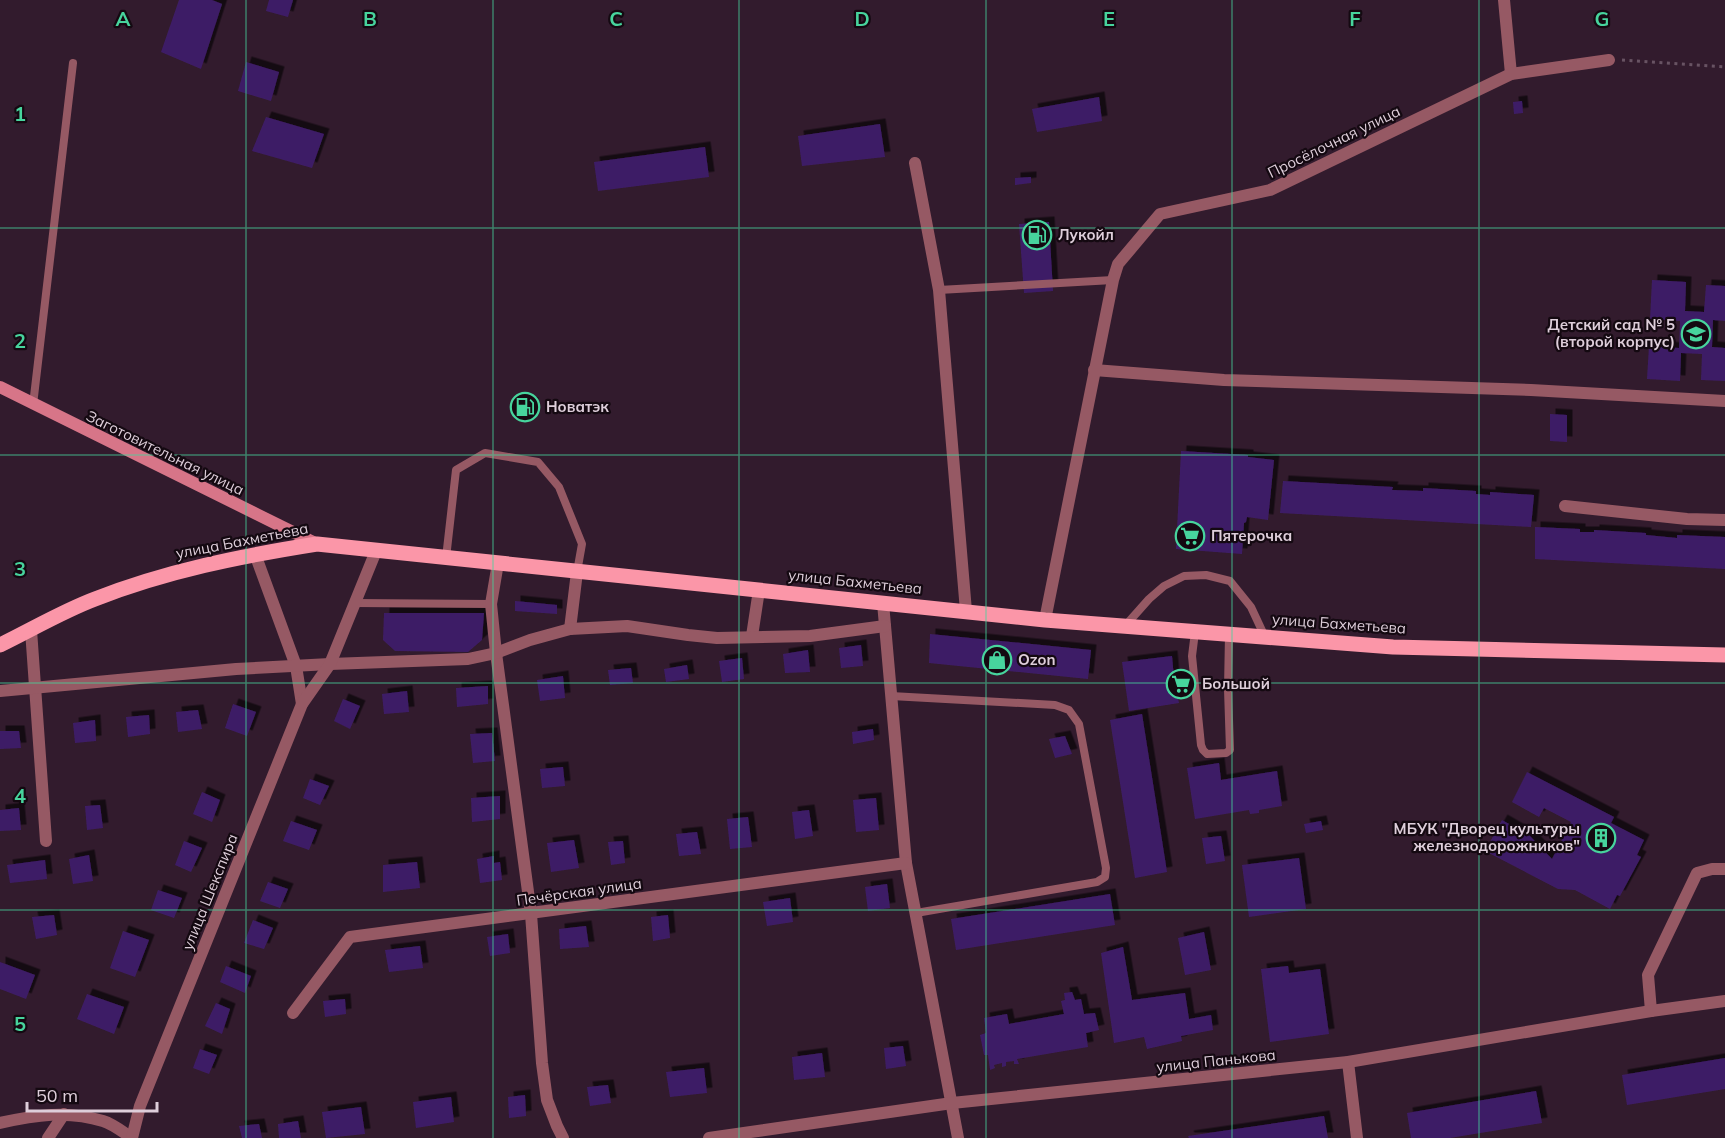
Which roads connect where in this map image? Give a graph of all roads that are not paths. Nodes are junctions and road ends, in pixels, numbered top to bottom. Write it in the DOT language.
graph roads {
  1 [pos="1504,0"];
  2 [pos="1610,60"];
  3 [pos="73,63"];
  4 [pos="1511,74"];
  5 [pos="915,163"];
  6 [pos="1113,280"];
  7 [pos="939,290"];
  8 [pos="1094,370"];
  9 [pos="0,387"];
  10 [pos="1725,401"];
  11 [pos="33,405"];
  12 [pos="1565,506"];
  13 [pos="1725,520"];
  14 [pos="317,544"];
  15 [pos="376,551"];
  16 [pos="255,554"];
  17 [pos="446,558"];
  18 [pos="498,563"];
  19 [pos="577,572"];
  20 [pos="759,590"];
  21 [pos="355,603"];
  22 [pos="883,603"];
  23 [pos="491,604"];
  24 [pos="966,611"];
  25 [pos="1045,620"];
  26 [pos="885,626"];
  27 [pos="1125,626"];
  28 [pos="570,629"];
  29 [pos="32,630"];
  30 [pos="1195,632"];
  31 [pos="1229,634"];
  32 [pos="752,636"];
  33 [pos="1265,637"];
  34 [pos="0,645"];
  35 [pos="496,653"];
  36 [pos="1725,655"];
  37 [pos="330,664"];
  38 [pos="296,666"];
  39 [pos="35,688"];
  40 [pos="0,691"];
  41 [pos="891,696"];
  42 [pos="302,704"];
  43 [pos="46,841"];
  44 [pos="906,864"];
  45 [pos="1725,869"];
  46 [pos="916,913"];
  47 [pos="531,914"];
  48 [pos="1725,1001"];
  49 [pos="1651,1011"];
  50 [pos="293,1013"];
  51 [pos="1348,1062"];
  52 [pos="952,1103"];
  53 [pos="64,1114"];
  54 [pos="0,1123"];
  55 [pos="48,1138"];
  56 [pos="132,1138"];
  57 [pos="563,1138"];
  58 [pos="709,1138"];
  59 [pos="958,1138"];
  60 [pos="1356,1138"];
  1 -- 4 [label="street"];
  2 -- 4 [label="street, Просёлочная улица"];
  3 -- 11 [label="lane"];
  4 -- 6 [label="street, Просёлочная улица"];
  5 -- 7 [label="street"];
  6 -- 7 [label="lane"];
  6 -- 8 [label="street, Просёлочная улица"];
  7 -- 24 [label="street"];
  8 -- 10 [label="street"];
  8 -- 25 [label="street, Просёлочная улица"];
  9 -- 11 [label="main road, Заготовительная улица"];
  11 -- 14 [label="main road, Заготовительная улица"];
  12 -- 13 [label="street"];
  14 -- 15 [label="main road, улица Бахметьева"];
  14 -- 16 [label="main road, улица Бахметьева"];
  15 -- 17 [label="main road, улица Бахметьева"];
  15 -- 21 [label="street, улица Шекспира"];
  16 -- 29 [label="main road, улица Бахметьева"];
  16 -- 38 [label="street"];
  17 -- 18 [label="main road, улица Бахметьева"];
  17 -- 19 [label="lane"];
  18 -- 19 [label="main road, улица Бахметьева"];
  18 -- 23 [label="street"];
  19 -- 20 [label="main road, улица Бахметьева"];
  19 -- 28 [label="street"];
  20 -- 22 [label="main road, улица Бахметьева"];
  20 -- 32 [label="street"];
  21 -- 23 [label="lane"];
  21 -- 37 [label="street, улица Шекспира"];
  22 -- 24 [label="main road, улица Бахметьева"];
  22 -- 26 [label="street"];
  23 -- 35 [label="street"];
  24 -- 25 [label="main road, улица Бахметьева"];
  25 -- 27 [label="main road, улица Бахметьева"];
  26 -- 32 [label="street"];
  26 -- 41 [label="street"];
  27 -- 30 [label="main road, улица Бахметьева"];
  27 -- 33 [label="lane"];
  28 -- 32 [label="street"];
  28 -- 35 [label="street"];
  29 -- 34 [label="main road, улица Бахметьева"];
  29 -- 39 [label="street"];
  30 -- 31 [label="main road, улица Бахметьева"];
  30 -- 31 [label="lane"];
  31 -- 33 [label="main road, улица Бахметьева"];
  33 -- 36 [label="main road, улица Бахметьева"];
  35 -- 37 [label="street"];
  35 -- 47 [label="street"];
  37 -- 38 [label="street"];
  37 -- 42 [label="street, улица Шекспира"];
  38 -- 39 [label="street"];
  38 -- 42 [label="street"];
  39 -- 40 [label="street"];
  39 -- 43 [label="street"];
  41 -- 44 [label="street"];
  41 -- 46 [label="lane"];
  42 -- 56 [label="street, улица Шекспира"];
  44 -- 46 [label="street"];
  44 -- 47 [label="street, Печёрская улица"];
  45 -- 49 [label="street"];
  46 -- 52 [label="street"];
  47 -- 50 [label="street, Печёрская улица"];
  47 -- 57 [label="street"];
  48 -- 49 [label="street, улица Панькова"];
  49 -- 51 [label="street, улица Панькова"];
  51 -- 52 [label="street, улица Панькова"];
  51 -- 60 [label="street"];
  52 -- 58 [label="street, улица Панькова"];
  52 -- 59 [label="street"];
  53 -- 54 [label="street"];
  53 -- 55 [label="street"];
  53 -- 56 [label="street"];
}
